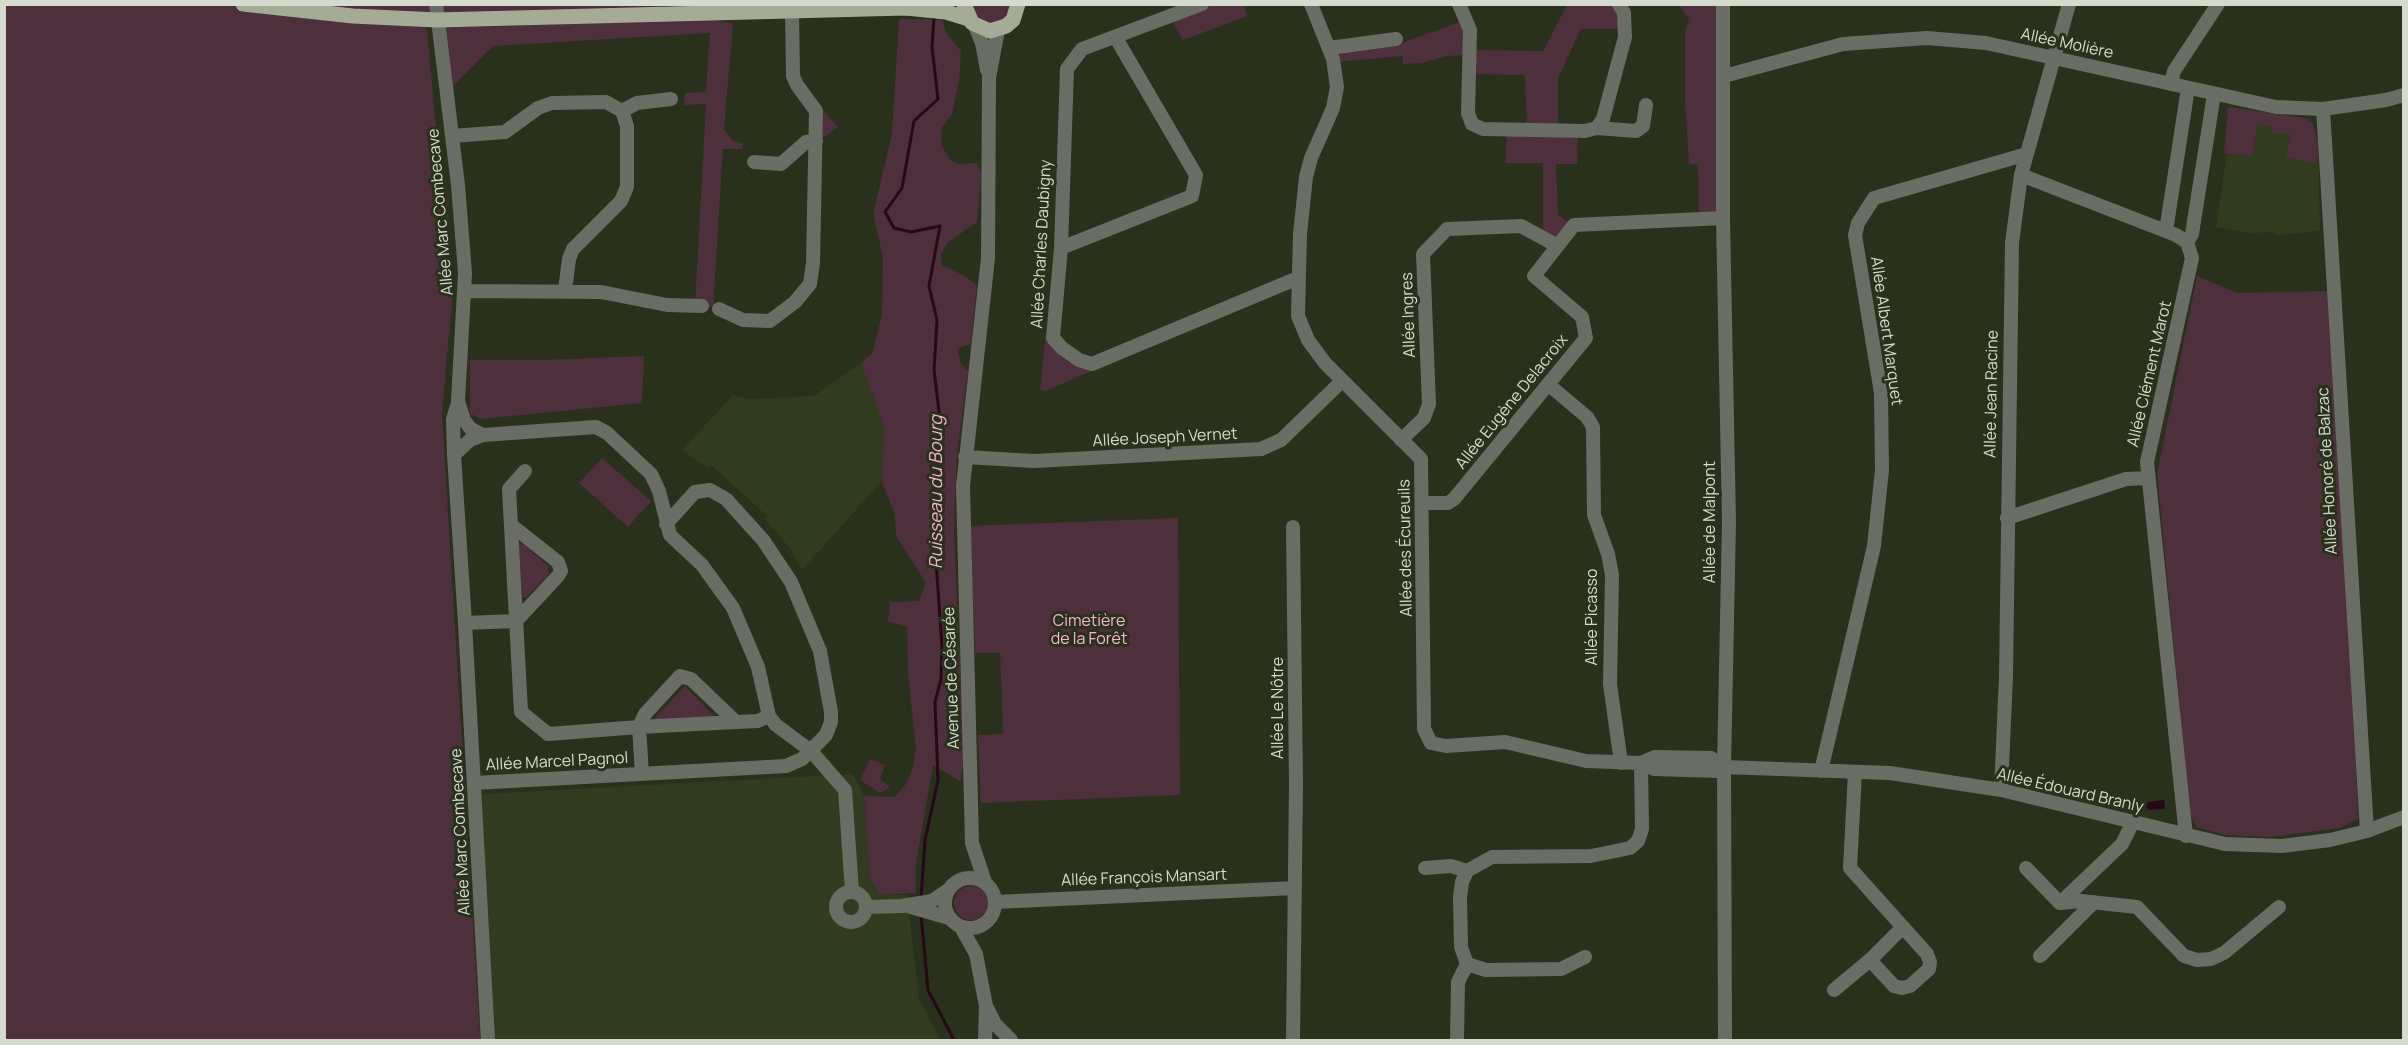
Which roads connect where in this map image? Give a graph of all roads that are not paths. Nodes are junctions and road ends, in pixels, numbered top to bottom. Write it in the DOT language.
graph roads {
  1 [pos="243,4"];
  2 [pos="1202,4"];
  3 [pos="1311,4"];
  4 [pos="1459,4"];
  5 [pos="1619,4"];
  6 [pos="1723,4"];
  7 [pos="2069,4"];
  8 [pos="2218,4"];
  9 [pos="1019,7"];
  10 [pos="929,8"];
  11 [pos="785,9"];
  12 [pos="436,12"];
  13 [pos="969,17"];
  14 [pos="998,30"];
  15 [pos="1116,38"];
  16 [pos="1396,39"];
  17 [pos="1329,48"];
  18 [pos="2053,58"];
  19 [pos="1724,76"];
  20 [pos="989,78"];
  21 [pos="2171,84"];
  22 [pos="2188,88"];
  23 [pos="2214,94"];
  24 [pos="2403,95"];
  25 [pos="671,99"];
  26 [pos="1646,105"];
  27 [pos="2324,109"];
  28 [pos="622,111"];
  29 [pos="1597,128"];
  30 [pos="452,136"];
  31 [pos="816,141"];
  32 [pos="2027,154"];
  33 [pos="754,162"];
  34 [pos="2021,176"];
  35 [pos="1723,218"];
  36 [pos="2166,231"];
  37 [pos="2187,242"];
  38 [pos="1556,245"];
  39 [pos="1061,248"];
  40 [pos="1298,278"];
  41 [pos="565,290"];
  42 [pos="466,291"];
  43 [pos="702,306"];
  44 [pos="719,309"];
  45 [pos="1341,382"];
  46 [pos="1549,385"];
  47 [pos="458,401"];
  48 [pos="483,435"];
  49 [pos="1401,440"];
  50 [pos="454,455"];
  51 [pos="965,457"];
  52 [pos="525,471"];
  53 [pos="2148,478"];
  54 [pos="1423,503"];
  55 [pos="2007,518"];
  56 [pos="511,525"];
  57 [pos="1293,527"];
  58 [pos="668,530"];
  59 [pos="516,621"];
  60 [pos="465,623"];
  61 [pos="768,716"];
  62 [pos="736,722"];
  63 [pos="639,727"];
  64 [pos="812,751"];
  65 [pos="1621,763"];
  66 [pos="1641,763"];
  67 [pos="1724,767"];
  68 [pos="1821,771"];
  69 [pos="1855,772"];
  70 [pos="642,774"];
  71 [pos="474,783"];
  72 [pos="2001,790"];
  73 [pos="2403,817"];
  74 [pos="2133,822"];
  75 [pos="2367,831"];
  76 [pos="2186,836"];
  77 [pos="972,843"];
  78 [pos="1425,868"];
  79 [pos="2026,868"];
  80 [pos="1467,871"];
  81 [pos="959,880"];
  82 [pos="985,882"];
  83 [pos="1295,888"];
  84 [pos="948,890"];
  85 [pos="852,892"];
  86 [pos="995,902"];
  87 [pos="2094,902"];
  88 [pos="2060,903"];
  89 [pos="933,906"];
  90 [pos="866,907"];
  91 [pos="2279,907"];
  92 [pos="949,918"];
  93 [pos="983,925"];
  94 [pos="961,927"];
  95 [pos="1903,927"];
  96 [pos="976,954"];
  97 [pos="2040,956"];
  98 [pos="1585,957"];
  99 [pos="1870,960"];
  100 [pos="1467,964"];
  101 [pos="1834,990"];
  102 [pos="986,1006"];
  103 [pos="489,1041"];
  104 [pos="987,1041"];
  105 [pos="1011,1041"];
  106 [pos="1293,1041"];
  107 [pos="1457,1041"];
  108 [pos="1725,1041"];
  1 -- 12 [label="main road"];
  2 -- 15 [label="street, Allée Charles Daubigny"];
  3 -- 17 [label="street, Allée des Écureuils"];
  4 -- 29 [label="street"];
  5 -- 29 [label="street"];
  6 -- 19 [label="street, Allée de Malpont"];
  7 -- 18 [label="street, Allée Jean Racine"];
  8 -- 21 [label="street"];
  9 -- 14 [label="main road"];
  10 -- 11 [label="main road"];
  10 -- 13 [label="main road"];
  11 -- 12 [label="main road"];
  11 -- 31 [label="street"];
  12 -- 30 [label="street, Allée Marc Combecave"];
  13 -- 14 [label="main road"];
  13 -- 20 [label="street"];
  14 -- 20 [label="street"];
  15 -- 39 [label="street, Allée Charles Daubigny"];
  15 -- 39 [label="street"];
  16 -- 17 [label="street"];
  17 -- 40 [label="street, Allée des Écureuils"];
  18 -- 19 [label="street, Allée Molière"];
  18 -- 21 [label="street, Allée Molière"];
  18 -- 32 [label="street, Allée Jean Racine"];
  19 -- 35 [label="street, Allée de Malpont"];
  20 -- 51 [label="street, Avenue de Césarée"];
  21 -- 22 [label="street, Allée Molière"];
  22 -- 23 [label="street, Allée Molière"];
  22 -- 36 [label="street"];
  23 -- 27 [label="street, Allée Molière"];
  23 -- 37 [label="street"];
  24 -- 27 [label="street, Allée Molière"];
  25 -- 28 [label="street"];
  26 -- 29 [label="street"];
  27 -- 75 [label="street, Allée Honoré de Balzac"];
  28 -- 30 [label="street"];
  28 -- 41 [label="street"];
  30 -- 42 [label="street, Allée Marc Combecave"];
  31 -- 33 [label="street"];
  31 -- 44 [label="street"];
  32 -- 34 [label="street, Allée Jean Racine"];
  32 -- 68 [label="street, Allée Albert Marquet"];
  34 -- 36 [label="street"];
  34 -- 55 [label="street, Allée Jean Racine"];
  35 -- 38 [label="street, Allée Eugène Delacroix"];
  35 -- 67 [label="street, Allée de Malpont"];
  36 -- 37 [label="street"];
  37 -- 53 [label="street, Allée Clément Marot"];
  38 -- 46 [label="street, Allée Eugène Delacroix"];
  38 -- 49 [label="street, Allée Ingres"];
  39 -- 40 [label="street, Allée Charles Daubigny"];
  40 -- 45 [label="street, Allée des Écureuils"];
  41 -- 42 [label="street"];
  41 -- 43 [label="street"];
  42 -- 47 [label="street, Allée Marc Combecave"];
  45 -- 49 [label="street, Allée des Écureuils"];
  45 -- 51 [label="street, Allée Joseph Vernet"];
  46 -- 54 [label="street, Allée Eugène Delacroix"];
  46 -- 65 [label="street, Allée Picasso"];
  47 -- 48 [label="street, Allée Marc Combecave"];
  47 -- 50 [label="street, Allée Marc Combecave"];
  48 -- 50 [label="street"];
  48 -- 58 [label="street"];
  49 -- 54 [label="street, Allée des Écureuils"];
  50 -- 60 [label="street, Allée Marc Combecave"];
  51 -- 77 [label="street, Avenue de Césarée"];
  52 -- 56 [label="street, Allée Marcel Pagnol"];
  53 -- 55 [label="street"];
  53 -- 76 [label="street, Allée Clément Marot"];
  54 -- 65 [label="street, Allée des Écureuils"];
  55 -- 72 [label="street, Allée Jean Racine"];
  56 -- 59 [label="street, Allée Marcel Pagnol"];
  56 -- 59 [label="street"];
  57 -- 83 [label="street, Allée Le Nôtre"];
  58 -- 61 [label="street"];
  58 -- 64 [label="street"];
  59 -- 60 [label="street"];
  59 -- 63 [label="street, Allée Marcel Pagnol"];
  60 -- 71 [label="street, Allée Marc Combecave"];
  61 -- 62 [label="street, Allée Marcel Pagnol"];
  61 -- 64 [label="street"];
  62 -- 63 [label="street, Allée Marcel Pagnol"];
  62 -- 63 [label="street, Allée Marcel Pagnol"];
  63 -- 70 [label="street, Allée Marcel Pagnol"];
  64 -- 70 [label="street, Allée Marcel Pagnol"];
  64 -- 85 [label="street"];
  65 -- 66 [label="street, Allée des Écureuils"];
  66 -- 67 [label="street, Allée des Écureuils"];
  66 -- 80 [label="street"];
  67 -- 68 [label="street, Allée Édouard Branly"];
  67 -- 108 [label="street, Allée de Malpont"];
  68 -- 69 [label="street, Allée Édouard Branly"];
  69 -- 72 [label="street, Allée Édouard Branly"];
  69 -- 95 [label="street"];
  70 -- 71 [label="street, Allée Marcel Pagnol"];
  71 -- 103 [label="street, Allée Marc Combecave"];
  72 -- 74 [label="street, Allée Édouard Branly"];
  73 -- 75 [label="street, Allée Édouard Branly"];
  74 -- 76 [label="street, Allée Édouard Branly"];
  74 -- 88 [label="street"];
  75 -- 76 [label="street, Allée Édouard Branly"];
  77 -- 81 [label="street, Avenue de Césarée"];
  77 -- 82 [label="street, Avenue de Césarée"];
  78 -- 80 [label="street"];
  79 -- 88 [label="street"];
  80 -- 100 [label="street"];
  81 -- 82 [label="street"];
  81 -- 84 [label="street"];
  82 -- 86 [label="street"];
  83 -- 86 [label="street, Allée François Mansart"];
  83 -- 106 [label="street, Allée Le Nôtre"];
  84 -- 89 [label="street"];
  84 -- 92 [label="street"];
  85 -- 90 [label="street"];
  85 -- 90 [label="street"];
  86 -- 93 [label="street"];
  87 -- 88 [label="street"];
  87 -- 91 [label="street"];
  87 -- 97 [label="street"];
  89 -- 90 [label="street"];
  89 -- 92 [label="street"];
  92 -- 94 [label="street"];
  93 -- 94 [label="street"];
  93 -- 96 [label="street"];
  94 -- 96 [label="street"];
  95 -- 99 [label="street"];
  95 -- 99 [label="street"];
  96 -- 102 [label="street"];
  98 -- 100 [label="street"];
  99 -- 101 [label="street"];
  100 -- 107 [label="street"];
  102 -- 104 [label="street"];
  102 -- 105 [label="street"];
  104 -- 105 [label="street"];
}
